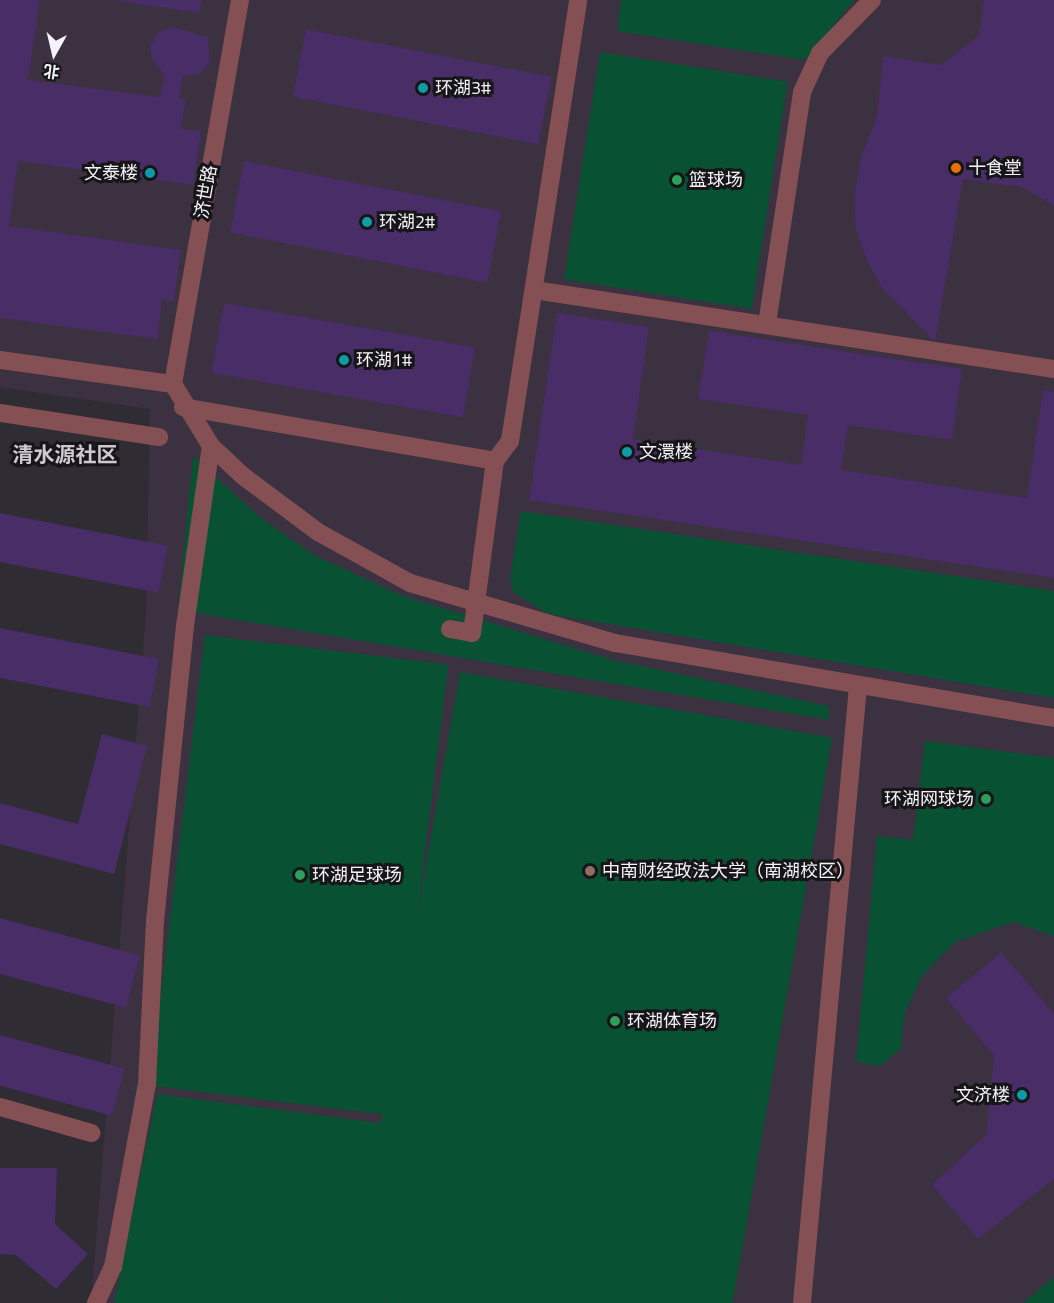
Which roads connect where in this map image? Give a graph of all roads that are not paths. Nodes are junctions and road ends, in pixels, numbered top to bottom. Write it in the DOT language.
graph roads {
  1 [pos="240,0"];
  2 [pos="578,0"];
  3 [pos="872,0"];
  4 [pos="534,290"];
  5 [pos="767,324"];
  6 [pos="0,360"];
  7 [pos="1054,369"];
  8 [pos="173,384"];
  9 [pos="183,408"];
  10 [pos="0,414"];
  11 [pos="159,437"];
  12 [pos="211,446"];
  13 [pos="495,461"];
  14 [pos="474,606"];
  15 [pos="450,629"];
  16 [pos="858,687"];
  17 [pos="1054,718"];
  18 [pos="0,1107"];
  19 [pos="91,1133"];
  20 [pos="96,1303"];
  21 [pos="802,1303"];
  1 -- 8 [label="street, 济世路"];
  2 -- 4 [label="street"];
  3 -- 5 [label="street"];
  4 -- 5 [label="street"];
  4 -- 13 [label="street"];
  5 -- 7 [label="street"];
  6 -- 8 [label="street"];
  8 -- 9 [label="street"];
  9 -- 12 [label="street"];
  9 -- 13 [label="street"];
  10 -- 11 [label="street"];
  12 -- 14 [label="street"];
  12 -- 20 [label="street"];
  13 -- 14 [label="street"];
  14 -- 15 [label="street"];
  14 -- 16 [label="street"];
  16 -- 17 [label="street"];
  16 -- 21 [label="street"];
  18 -- 19 [label="street"];
}
